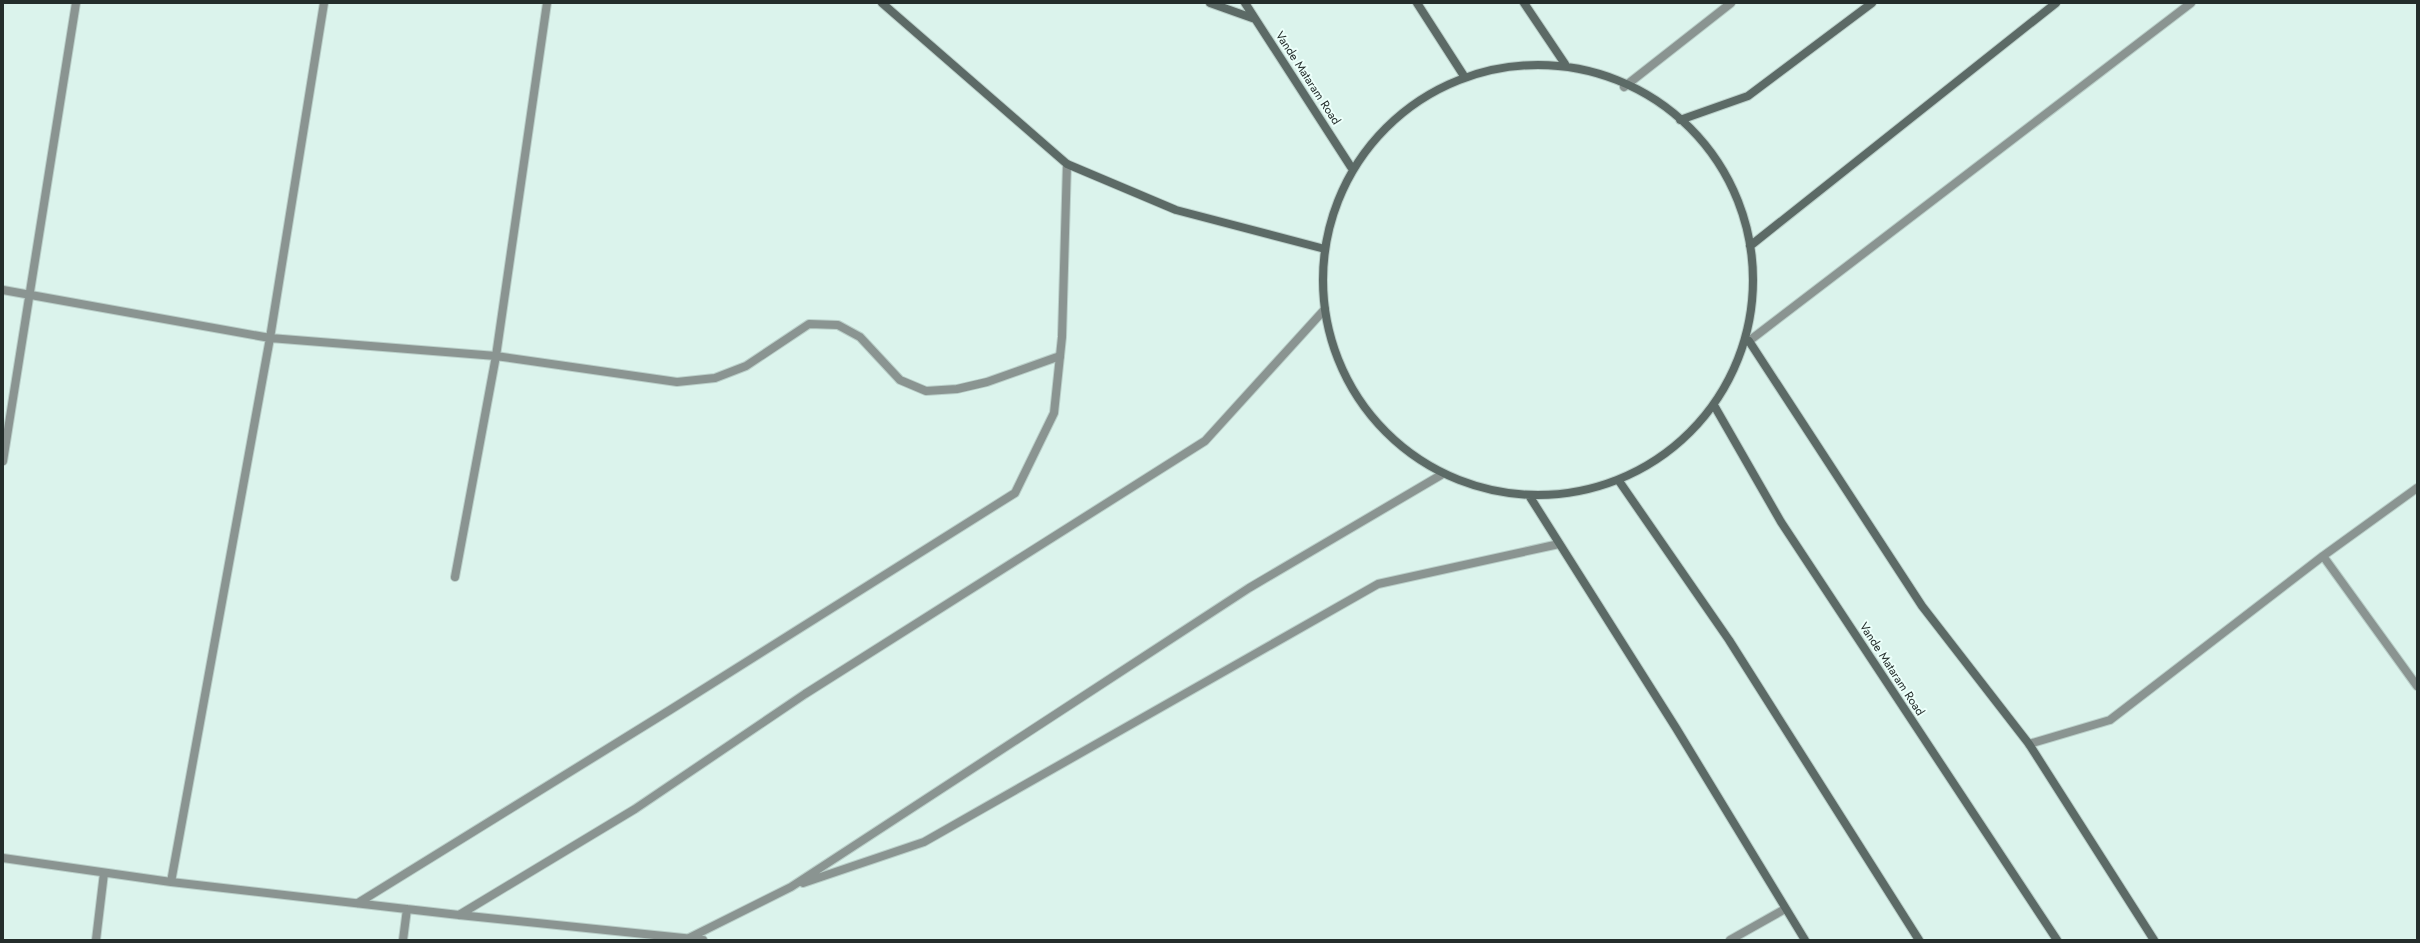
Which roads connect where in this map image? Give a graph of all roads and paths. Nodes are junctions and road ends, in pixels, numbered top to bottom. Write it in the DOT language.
graph roads {
  1 [pos="76,3"];
  2 [pos="324,3"];
  3 [pos="547,3"];
  4 [pos="882,3"];
  5 [pos="1210,3"];
  6 [pos="1245,3"];
  7 [pos="1417,3"];
  8 [pos="1524,3"];
  9 [pos="1731,3"];
  10 [pos="1872,3"];
  11 [pos="2056,3"];
  12 [pos="2191,3"];
  13 [pos="1255,18"];
  14 [pos="1565,64"];
  15 [pos="1464,76"];
  16 [pos="1624,87"];
  17 [pos="1680,120"];
  18 [pos="1067,164"];
  19 [pos="1351,167"];
  20 [pos="1750,246"];
  21 [pos="1321,248"];
  22 [pos="3,290"];
  23 [pos="30,295"];
  24 [pos="1325,309"];
  25 [pos="270,338"];
  26 [pos="1749,341"];
  27 [pos="496,356"];
  28 [pos="1060,356"];
  29 [pos="1715,407"];
  30 [pos="3,461"];
  31 [pos="1441,475"];
  32 [pos="1619,481"];
  33 [pos="2417,488"];
  34 [pos="1530,497"];
  35 [pos="1559,544"];
  36 [pos="2323,556"];
  37 [pos="456,577"];
  38 [pos="2417,686"];
  39 [pos="2029,744"];
  40 [pos="3,858"];
  41 [pos="104,873"];
  42 [pos="171,882"];
  43 [pos="791,887"];
  44 [pos="358,903"];
  45 [pos="407,909"];
  46 [pos="1785,909"];
  47 [pos="459,915"];
  48 [pos="689,939"];
  49 [pos="96,940"];
  50 [pos="403,940"];
  51 [pos="703,940"];
  52 [pos="1730,940"];
  53 [pos="1804,940"];
  54 [pos="1919,940"];
  55 [pos="2057,940"];
  56 [pos="2154,940"];
  1 -- 23 [label="street"];
  2 -- 25 [label="street"];
  3 -- 27 [label="street"];
  4 -- 18 [label="main road"];
  5 -- 13 [label="main road"];
  6 -- 13 [label="main road, Vande Mataram Road"];
  7 -- 15 [label="main road"];
  8 -- 14 [label="main road"];
  9 -- 16 [label="street"];
  10 -- 17 [label="main road"];
  11 -- 20 [label="main road"];
  12 -- 26 [label="street"];
  13 -- 19 [label="main road, Vande Mataram Road"];
  14 -- 15 [label="main road"];
  14 -- 16 [label="main road"];
  15 -- 19 [label="main road"];
  16 -- 17 [label="main road"];
  17 -- 20 [label="main road"];
  18 -- 21 [label="main road"];
  18 -- 28 [label="street"];
  19 -- 21 [label="main road"];
  20 -- 26 [label="main road"];
  21 -- 24 [label="main road"];
  22 -- 23 [label="street"];
  23 -- 25 [label="street"];
  23 -- 30 [label="street"];
  24 -- 31 [label="main road"];
  24 -- 47 [label="street"];
  25 -- 27 [label="street"];
  25 -- 42 [label="street"];
  26 -- 29 [label="main road"];
  26 -- 39 [label="main road"];
  27 -- 28 [label="street"];
  27 -- 37 [label="street"];
  28 -- 44 [label="street"];
  29 -- 32 [label="main road"];
  29 -- 55 [label="main road, Vande Mataram Road"];
  31 -- 34 [label="main road"];
  31 -- 43 [label="street"];
  32 -- 34 [label="main road"];
  32 -- 54 [label="main road"];
  33 -- 36 [label="street"];
  34 -- 35 [label="main road"];
  35 -- 43 [label="street"];
  35 -- 46 [label="main road"];
  36 -- 38 [label="street"];
  36 -- 39 [label="street"];
  39 -- 56 [label="main road"];
  40 -- 41 [label="street"];
  41 -- 42 [label="street"];
  41 -- 49 [label="street"];
  42 -- 44 [label="street"];
  43 -- 48 [label="street"];
  44 -- 45 [label="street"];
  45 -- 47 [label="street"];
  45 -- 50 [label="street"];
  46 -- 52 [label="street"];
  46 -- 53 [label="main road"];
  47 -- 48 [label="street"];
  48 -- 51 [label="street"];
}
